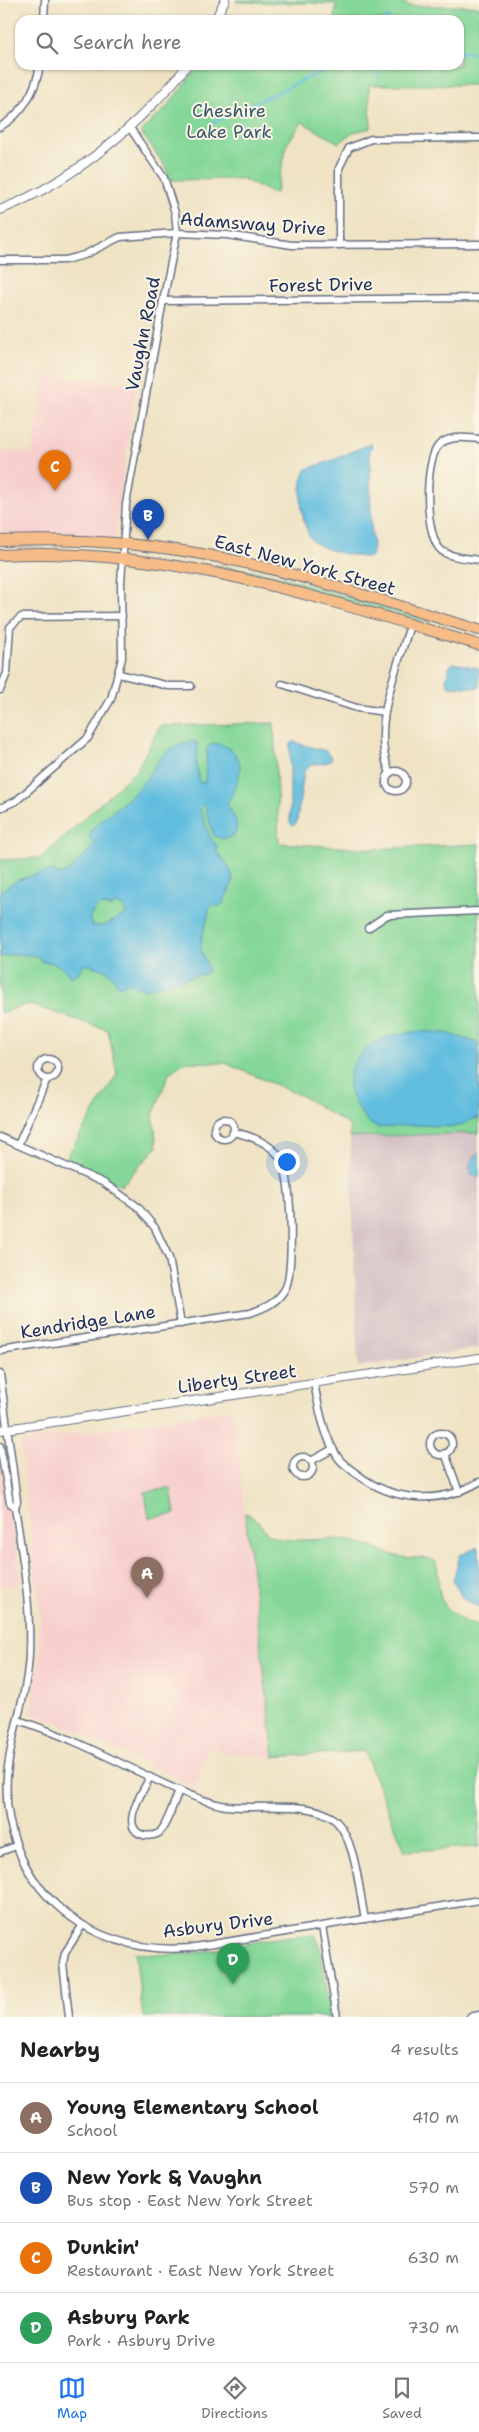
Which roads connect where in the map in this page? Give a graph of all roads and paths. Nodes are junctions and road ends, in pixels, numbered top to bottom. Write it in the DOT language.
graph roads {
  1 [pos="45,0"];
  2 [pos="225,0"];
  3 [pos="44,15"];
  4 [pos="218,15"];
  5 [pos="39,70"];
  6 [pos="182,70"];
  7 [pos="0,127"];
  8 [pos="130,128"];
  9 [pos="479,138"];
  10 [pos="0,210"];
  11 [pos="177,233"];
  12 [pos="479,244"];
  13 [pos="339,245"];
  14 [pos="0,260"];
  15 [pos="479,298"];
  16 [pos="163,301"];
  17 [pos="479,439"];
  18 [pos="0,541"];
  19 [pos="124,544"];
  20 [pos="0,555"];
  21 [pos="123,558"];
  22 [pos="479,560"];
  23 [pos="122,616"];
  24 [pos="410,625"];
  25 [pos="479,630"];
  26 [pos="479,644"];
  27 [pos="119,674"];
  28 [pos="282,684"];
  29 [pos="191,686"];
  30 [pos="0,690"];
  31 [pos="386,712"];
  32 [pos="390,773"];
  33 [pos="0,808"];
  34 [pos="479,911"];
  35 [pos="368,928"];
  36 [pos="47,1079"];
  37 [pos="233,1132"];
  38 [pos="0,1137"];
  39 [pos="18,1145"];
  40 [pos="181,1324"];
  41 [pos="0,1351"];
  42 [pos="479,1358"];
  43 [pos="0,1374"];
  44 [pos="314,1383"];
  45 [pos="9,1428"];
  46 [pos="0,1430"];
  47 [pos="0,1446"];
  48 [pos="333,1449"];
  49 [pos="445,1454"];
  50 [pos="311,1461"];
  51 [pos="479,1482"];
  52 [pos="459,1492"];
  53 [pos="15,1507"];
  54 [pos="18,1720"];
  55 [pos="150,1777"];
  56 [pos="179,1790"];
  57 [pos="16,1846"];
  58 [pos="0,1852"];
  59 [pos="479,1900"];
  60 [pos="365,1918"];
  61 [pos="82,1926"];
  62 [pos="322,1926"];
  63 [pos="479,2015"];
  64 [pos="69,2017"];
  65 [pos="337,2017"];
  66 [pos="470,2017"];
  1 -- 3 [label="street"];
  2 -- 4 [label="street"];
  5 -- 7 [label="street"];
  6 -- 8 [label="street"];
  8 -- 10 [label="street"];
  8 -- 11 [label="street, Vaughn Road"];
  9 -- 13 [label="street"];
  11 -- 13 [label="street, Adamsway Drive"];
  11 -- 14 [label="street, Adamsway Drive"];
  11 -- 16 [label="street, Vaughn Road"];
  12 -- 13 [label="street, Adamsway Drive"];
  15 -- 16 [label="street, Forest Drive"];
  16 -- 19 [label="street, Vaughn Road"];
  17 -- 22 [label="street"];
  18 -- 19 [label="main road, East New York Street"];
  19 -- 21 [label="street, Vaughn Road"];
  19 -- 25 [label="main road, East New York Street"];
  20 -- 21 [label="main road, East New York Street"];
  21 -- 23 [label="street, Vaughn Road"];
  21 -- 24 [label="main road, East New York Street"];
  23 -- 27 [label="street, Vaughn Road"];
  23 -- 30 [label="street"];
  24 -- 26 [label="main road, East New York Street"];
  24 -- 31 [label="street"];
  27 -- 29 [label="street"];
  27 -- 33 [label="street, Vaughn Road"];
  28 -- 31 [label="street"];
  31 -- 32 [label="street"];
  34 -- 35 [label="street"];
  36 -- 39 [label="street"];
  37 -- 40 [label="street, Kendridge Lane"];
  38 -- 39 [label="street"];
  39 -- 40 [label="street"];
  40 -- 41 [label="street, Kendridge Lane"];
  42 -- 44 [label="street, Liberty Street"];
  43 -- 45 [label="street, Asbury Drive"];
  44 -- 45 [label="street, Liberty Street"];
  44 -- 48 [label="street"];
  45 -- 46 [label="street, Liberty Street"];
  45 -- 53 [label="street, Asbury Drive"];
  47 -- 53 [label="street, Asbury Drive"];
  48 -- 50 [label="street"];
  48 -- 52 [label="street"];
  49 -- 52 [label="street"];
  51 -- 52 [label="street"];
  53 -- 54 [label="street, Asbury Drive"];
  54 -- 55 [label="street"];
  54 -- 57 [label="street, Asbury Drive"];
  55 -- 56 [label="street"];
  55 -- 56 [label="street"];
  56 -- 60 [label="street"];
  57 -- 58 [label="street"];
  57 -- 61 [label="street, Asbury Drive"];
  59 -- 60 [label="street, Asbury Drive"];
  60 -- 62 [label="street, Asbury Drive"];
  61 -- 62 [label="street, Asbury Drive"];
  61 -- 64 [label="street"];
  62 -- 65 [label="street"];
  63 -- 66 [label="street"];
}
